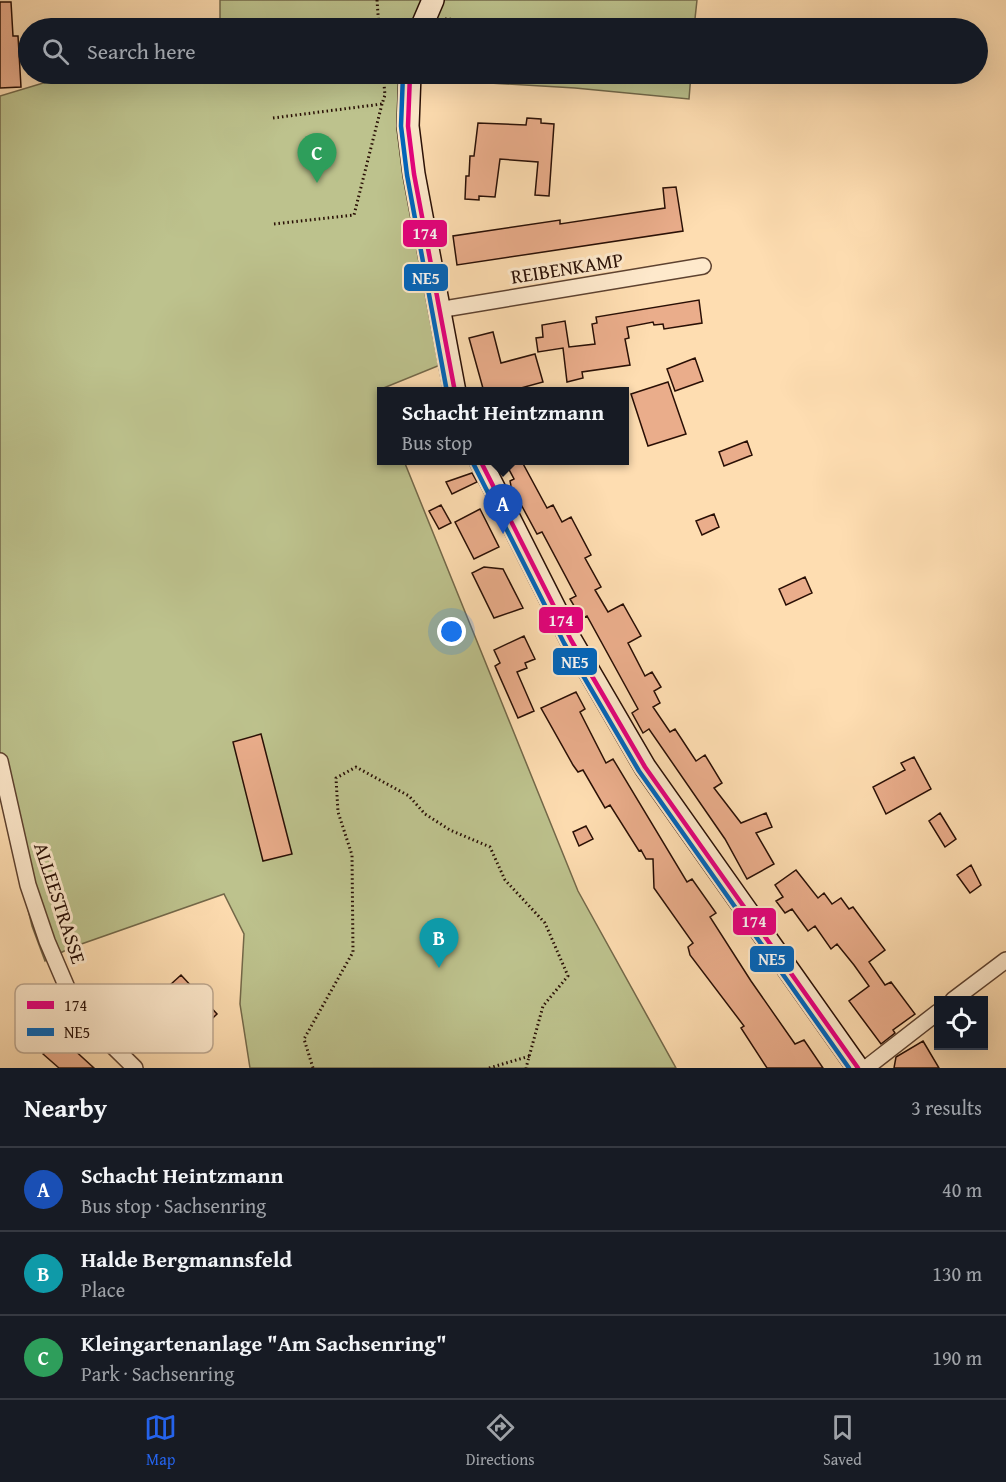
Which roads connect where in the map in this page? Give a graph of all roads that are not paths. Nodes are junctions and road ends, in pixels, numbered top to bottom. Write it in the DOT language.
graph roads {
  1 [pos="410,84"];
  2 [pos="703,267"];
  3 [pos="438,310"];
  4 [pos="454,387"];
  5 [pos="483,465"];
  6 [pos="0,761"];
  7 [pos="1006,960"];
  8 [pos="65,984"];
  9 [pos="958,996"];
  10 [pos="934,1016"];
  11 [pos="120,1053"];
  12 [pos="135,1068"];
  13 [pos="858,1068"];
  14 [pos="866,1068"];
  1 -- 3 [label="street"];
  2 -- 3 [label="street, REIBENKAMP"];
  3 -- 4 [label="street"];
  5 -- 13 [label="street"];
  6 -- 8 [label="street, ALLEESTRASSE"];
  7 -- 9 [label="street"];
  10 -- 14 [label="street"];
  11 -- 12 [label="street, ALLEESTRASSE"];
}
